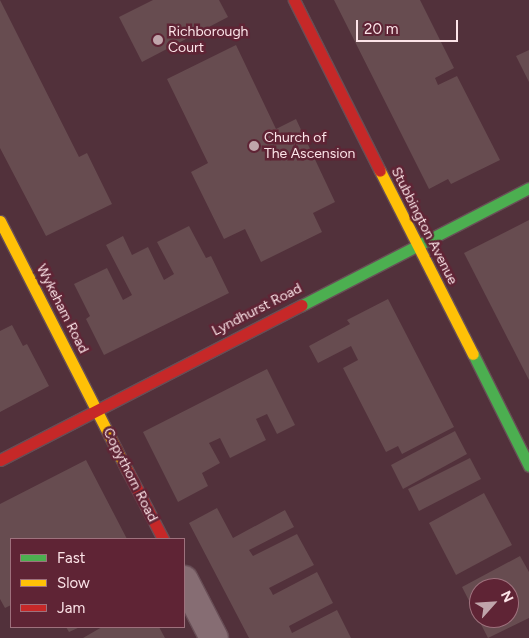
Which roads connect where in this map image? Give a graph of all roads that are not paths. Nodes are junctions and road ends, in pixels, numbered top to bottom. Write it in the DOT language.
graph roads {
  1 [pos="294,0"];
  2 [pos="529,188"];
  3 [pos="0,221"];
  4 [pos="416,245"];
  5 [pos="96,410"];
  6 [pos="0,460"];
  7 [pos="529,466"];
  8 [pos="162,538"];
  9 [pos="185,582"];
  10 [pos="214,638"];
  1 -- 4 [label="street, Stubbington Avenue"];
  2 -- 4 [label="street, Lyndhurst Road"];
  3 -- 5 [label="street, Wykeham Road"];
  4 -- 5 [label="street, Lyndhurst Road"];
  4 -- 7 [label="street, Stubbington Avenue"];
  5 -- 6 [label="street, Lyndhurst Road"];
  5 -- 8 [label="street, Copythorn Road"];
  9 -- 10 [label="street"];
}
